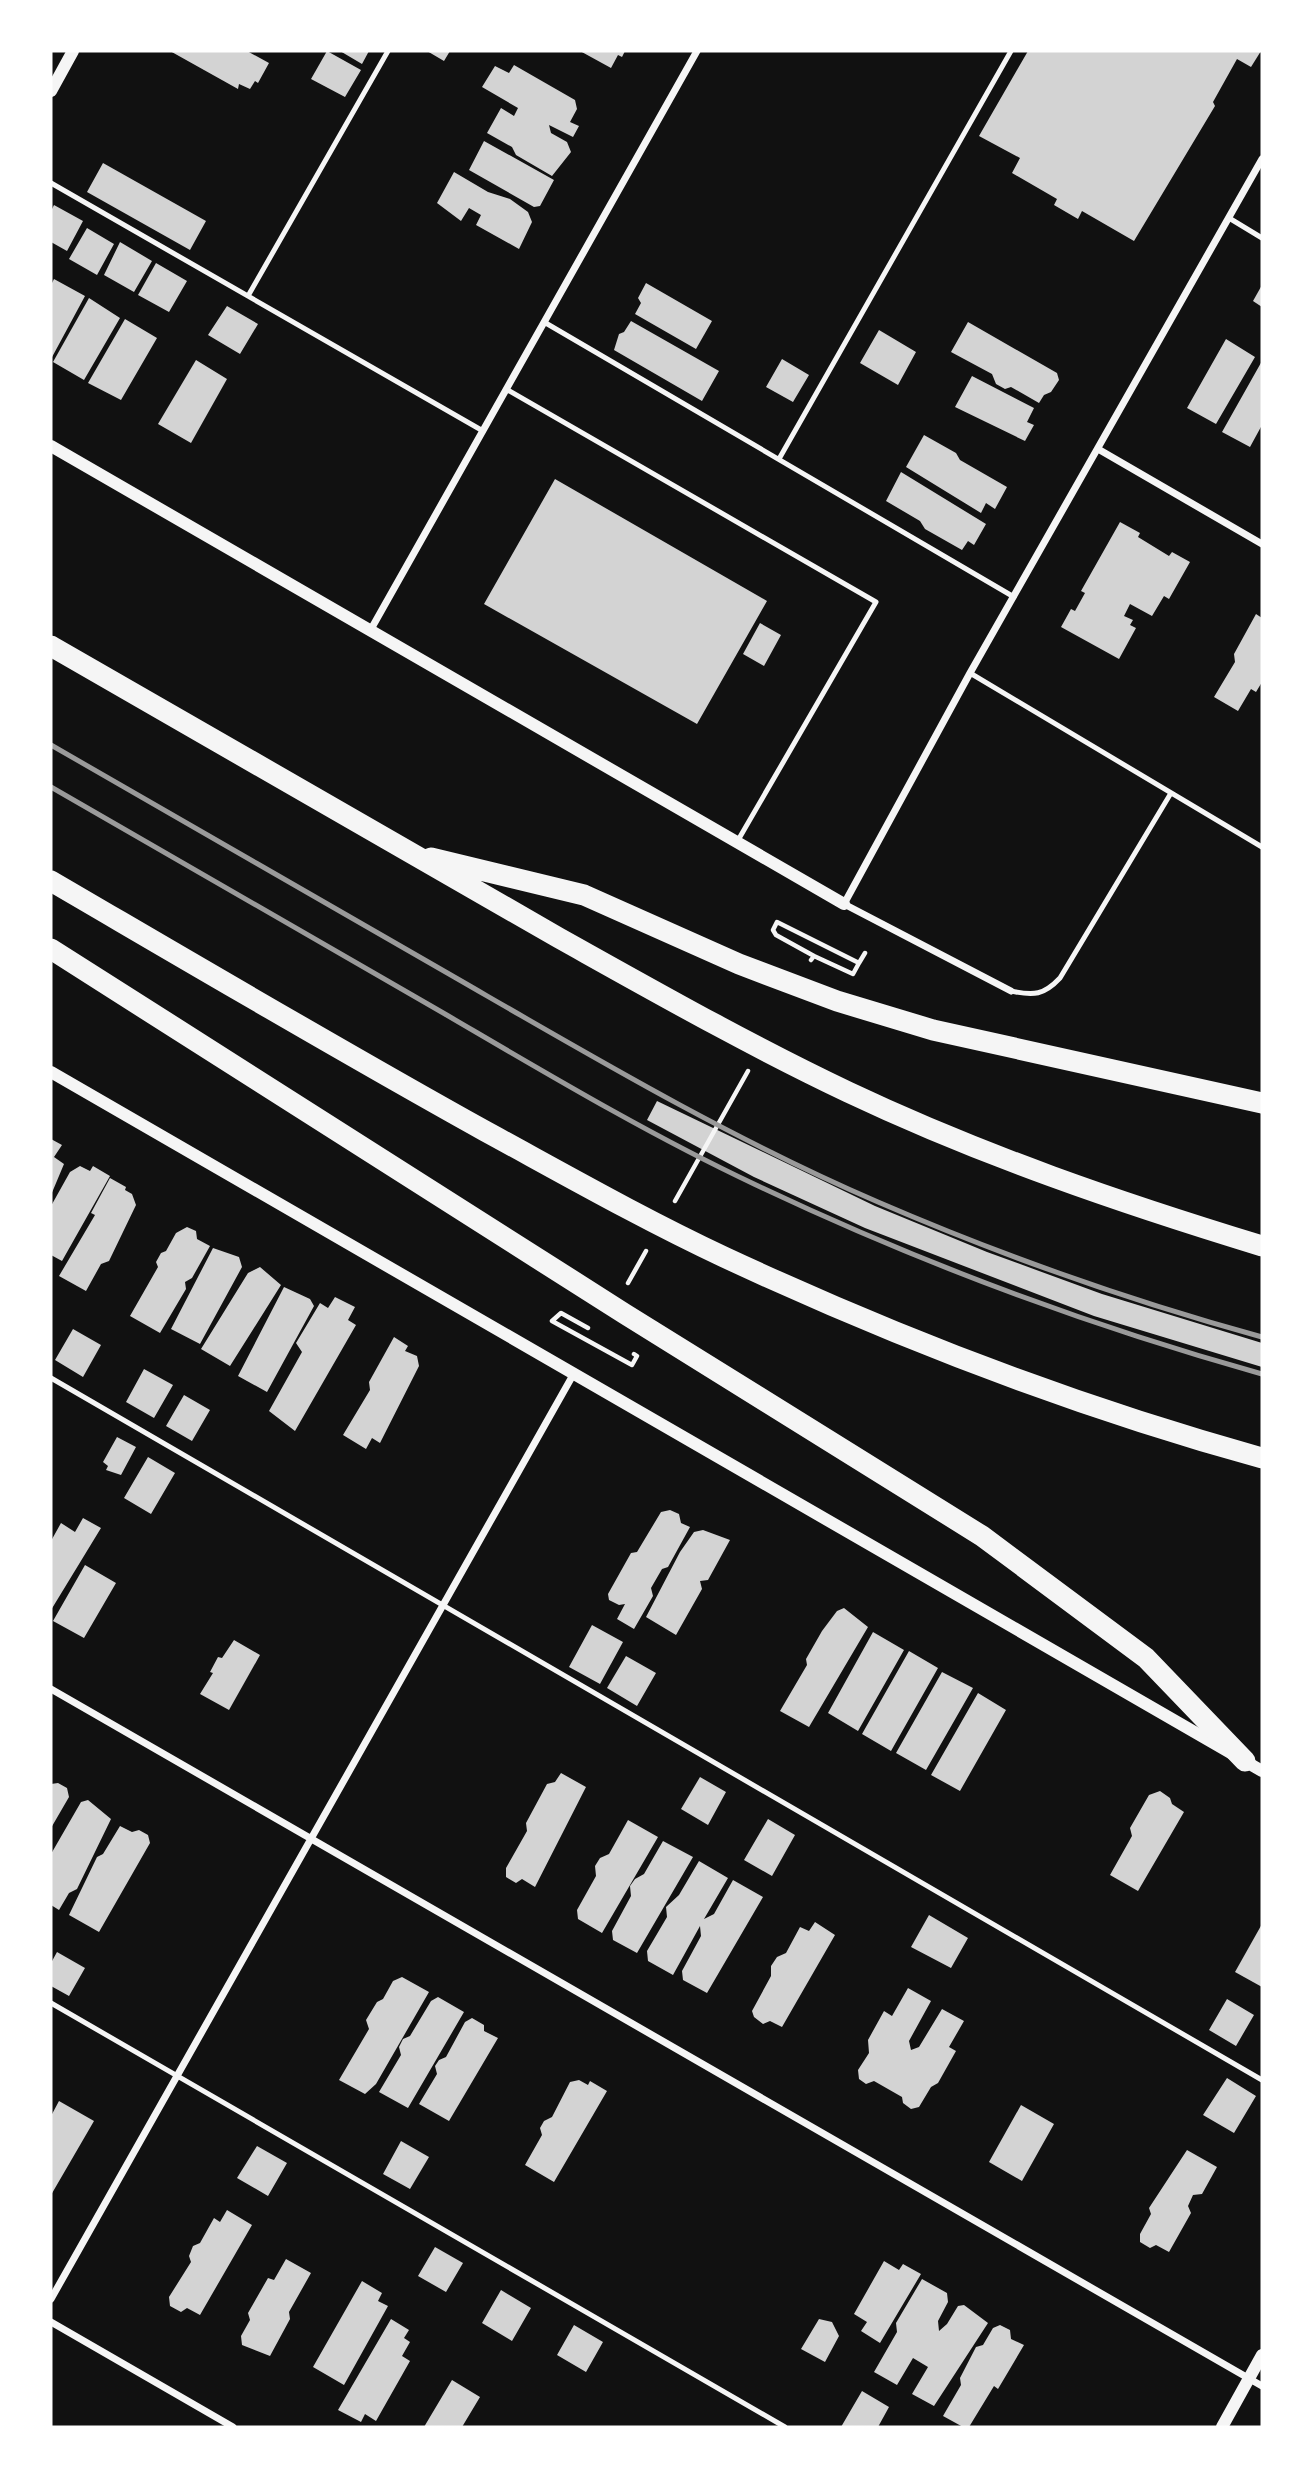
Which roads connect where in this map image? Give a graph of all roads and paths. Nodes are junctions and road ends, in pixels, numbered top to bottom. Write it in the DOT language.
graph roads {
  1 [pos="73,51"];
  2 [pos="388,51"];
  3 [pos="697,51"];
  4 [pos="1011,51"];
  5 [pos="51,90"];
  6 [pos="1262,159"];
  7 [pos="51,183"];
  8 [pos="1229,218"];
  9 [pos="1262,238"];
  10 [pos="248,296"];
  11 [pos="544,322"];
  12 [pos="506,389"];
  13 [pos="482,430"];
  14 [pos="51,446"];
  15 [pos="1098,449"];
  16 [pos="779,459"];
  17 [pos="1262,544"];
  18 [pos="1014,597"];
  19 [pos="369,631"];
  20 [pos="51,646"];
  21 [pos="970,673"];
  22 [pos="1171,793"];
  23 [pos="737,842"];
  24 [pos="1262,847"];
  25 [pos="405,851"];
  26 [pos="51,881"];
  27 [pos="844,904"];
  28 [pos="51,949"];
  29 [pos="865,953"];
  30 [pos="814,956"];
  31 [pos="810,962"];
  32 [pos="859,963"];
  33 [pos="1012,992"];
  34 [pos="750,1068"];
  35 [pos="51,1072"];
  36 [pos="1262,1104"];
  37 [pos="670,1210"];
  38 [pos="650,1245"];
  39 [pos="1262,1246"];
  40 [pos="623,1292"];
  41 [pos="599,1334"];
  42 [pos="632,1366"];
  43 [pos="573,1376"];
  44 [pos="51,1378"];
  45 [pos="1262,1458"];
  46 [pos="443,1605"];
  47 [pos="51,1689"];
  48 [pos="1254,1766"];
  49 [pos="310,1840"];
  50 [pos="51,2003"];
  51 [pos="177,2076"];
  52 [pos="1262,2080"];
  53 [pos="51,2299"];
  54 [pos="51,2322"];
  55 [pos="1262,2355"];
  56 [pos="1249,2379"];
  57 [pos="1262,2386"];
  58 [pos="233,2427"];
  59 [pos="785,2427"];
  60 [pos="1222,2427"];
  1 -- 5 [label="street"];
  2 -- 10 [label="lane"];
  3 -- 11 [label="street"];
  4 -- 16 [label="lane"];
  6 -- 8 [label="street"];
  7 -- 10 [label="lane"];
  8 -- 9 [label="lane"];
  8 -- 15 [label="street"];
  10 -- 13 [label="lane"];
  11 -- 12 [label="street"];
  11 -- 16 [label="lane"];
  12 -- 13 [label="street"];
  12 -- 23 [label="lane"];
  13 -- 19 [label="street"];
  14 -- 19 [label="street"];
  15 -- 17 [label="street"];
  15 -- 18 [label="street"];
  16 -- 18 [label="lane"];
  18 -- 21 [label="street"];
  19 -- 23 [label="street"];
  20 -- 25 [label="highway"];
  21 -- 22 [label="lane"];
  21 -- 27 [label="street"];
  22 -- 24 [label="lane"];
  22 -- 33 [label="lane"];
  23 -- 27 [label="street"];
  25 -- 36 [label="highway"];
  25 -- 39 [label="highway"];
  26 -- 45 [label="highway"];
  27 -- 33 [label="street"];
  28 -- 48 [label="highway"];
  29 -- 32 [label="path"];
  30 -- 31 [label="path"];
  30 -- 32 [label="path"];
  30 -- 32 [label="path"];
  34 -- 37 [label="path"];
  35 -- 43 [label="street"];
  38 -- 40 [label="path"];
  41 -- 42 [label="path"];
  43 -- 46 [label="street"];
  43 -- 48 [label="street"];
  44 -- 46 [label="lane"];
  46 -- 49 [label="street"];
  46 -- 52 [label="lane"];
  47 -- 49 [label="street"];
  49 -- 51 [label="street"];
  49 -- 56 [label="street"];
  50 -- 51 [label="lane"];
  51 -- 53 [label="street"];
  51 -- 59 [label="lane"];
  54 -- 58 [label="street"];
  55 -- 56 [label="street"];
  56 -- 57 [label="street"];
  56 -- 60 [label="street"];
}
